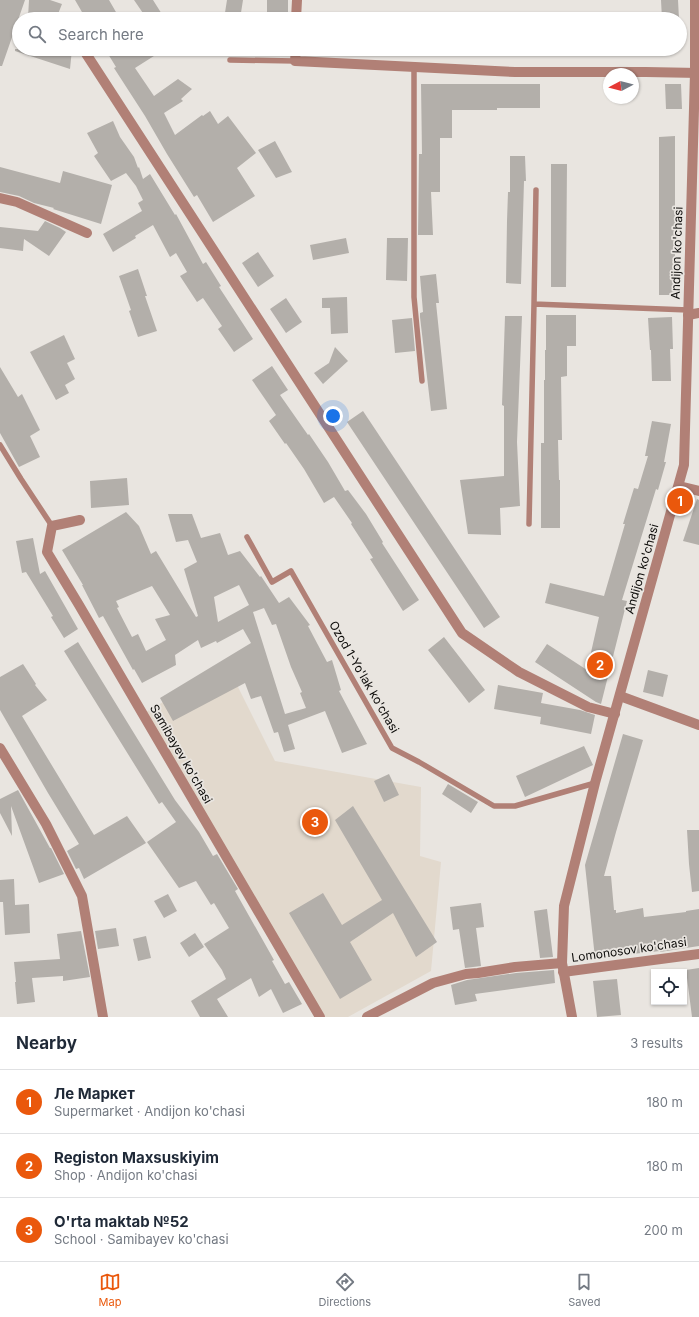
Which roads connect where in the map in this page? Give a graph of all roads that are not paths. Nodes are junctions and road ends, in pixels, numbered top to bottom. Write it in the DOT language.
graph roads {
  1 [pos="297,0"];
  2 [pos="695,0"];
  3 [pos="296,12"];
  4 [pos="88,56"];
  5 [pos="295,56"];
  6 [pos="230,60"];
  7 [pos="295,61"];
  8 [pos="414,66"];
  9 [pos="697,73"];
  10 [pos="536,190"];
  11 [pos="0,198"];
  12 [pos="86,234"];
  13 [pos="534,304"];
  14 [pos="688,312"];
  15 [pos="699,313"];
  16 [pos="422,381"];
  17 [pos="0,445"];
  18 [pos="679,486"];
  19 [pos="699,491"];
  20 [pos="80,520"];
  21 [pos="529,524"];
  22 [pos="52,526"];
  23 [pos="247,536"];
  24 [pos="620,696"];
  25 [pos="615,714"];
  26 [pos="699,725"];
  27 [pos="0,748"];
  28 [pos="595,783"];
  29 [pos="699,954"];
  30 [pos="563,967"];
  31 [pos="103,1017"];
  32 [pos="320,1017"];
  33 [pos="367,1017"];
  34 [pos="572,1017"];
  1 -- 3 [label="street"];
  2 -- 9 [label="street, Andijon ko'chasi"];
  4 -- 25 [label="street"];
  5 -- 7 [label="street"];
  6 -- 7 [label="lane"];
  7 -- 8 [label="street"];
  8 -- 9 [label="street"];
  8 -- 16 [label="lane"];
  9 -- 14 [label="street, Andijon ko'chasi"];
  10 -- 13 [label="lane"];
  11 -- 12 [label="street"];
  13 -- 14 [label="lane"];
  13 -- 21 [label="lane"];
  14 -- 15 [label="street"];
  14 -- 18 [label="street, Andijon ko'chasi"];
  17 -- 22 [label="lane"];
  18 -- 19 [label="street"];
  18 -- 24 [label="street, Andijon ko'chasi"];
  20 -- 22 [label="street"];
  22 -- 32 [label="street, Samibayev ko'chasi"];
  23 -- 28 [label="lane, Ozod 1-Yo'lak ko'chasi"];
  24 -- 25 [label="street, Andijon ko'chasi"];
  24 -- 26 [label="street"];
  25 -- 28 [label="street, Andijon ko'chasi"];
  27 -- 31 [label="street"];
  28 -- 30 [label="street, Andijon ko'chasi"];
  29 -- 30 [label="street, Lomonosov ko'chasi"];
  30 -- 33 [label="street, Lomonosov ko'chasi"];
  30 -- 34 [label="street, Andijon ko'chasi"];
}
